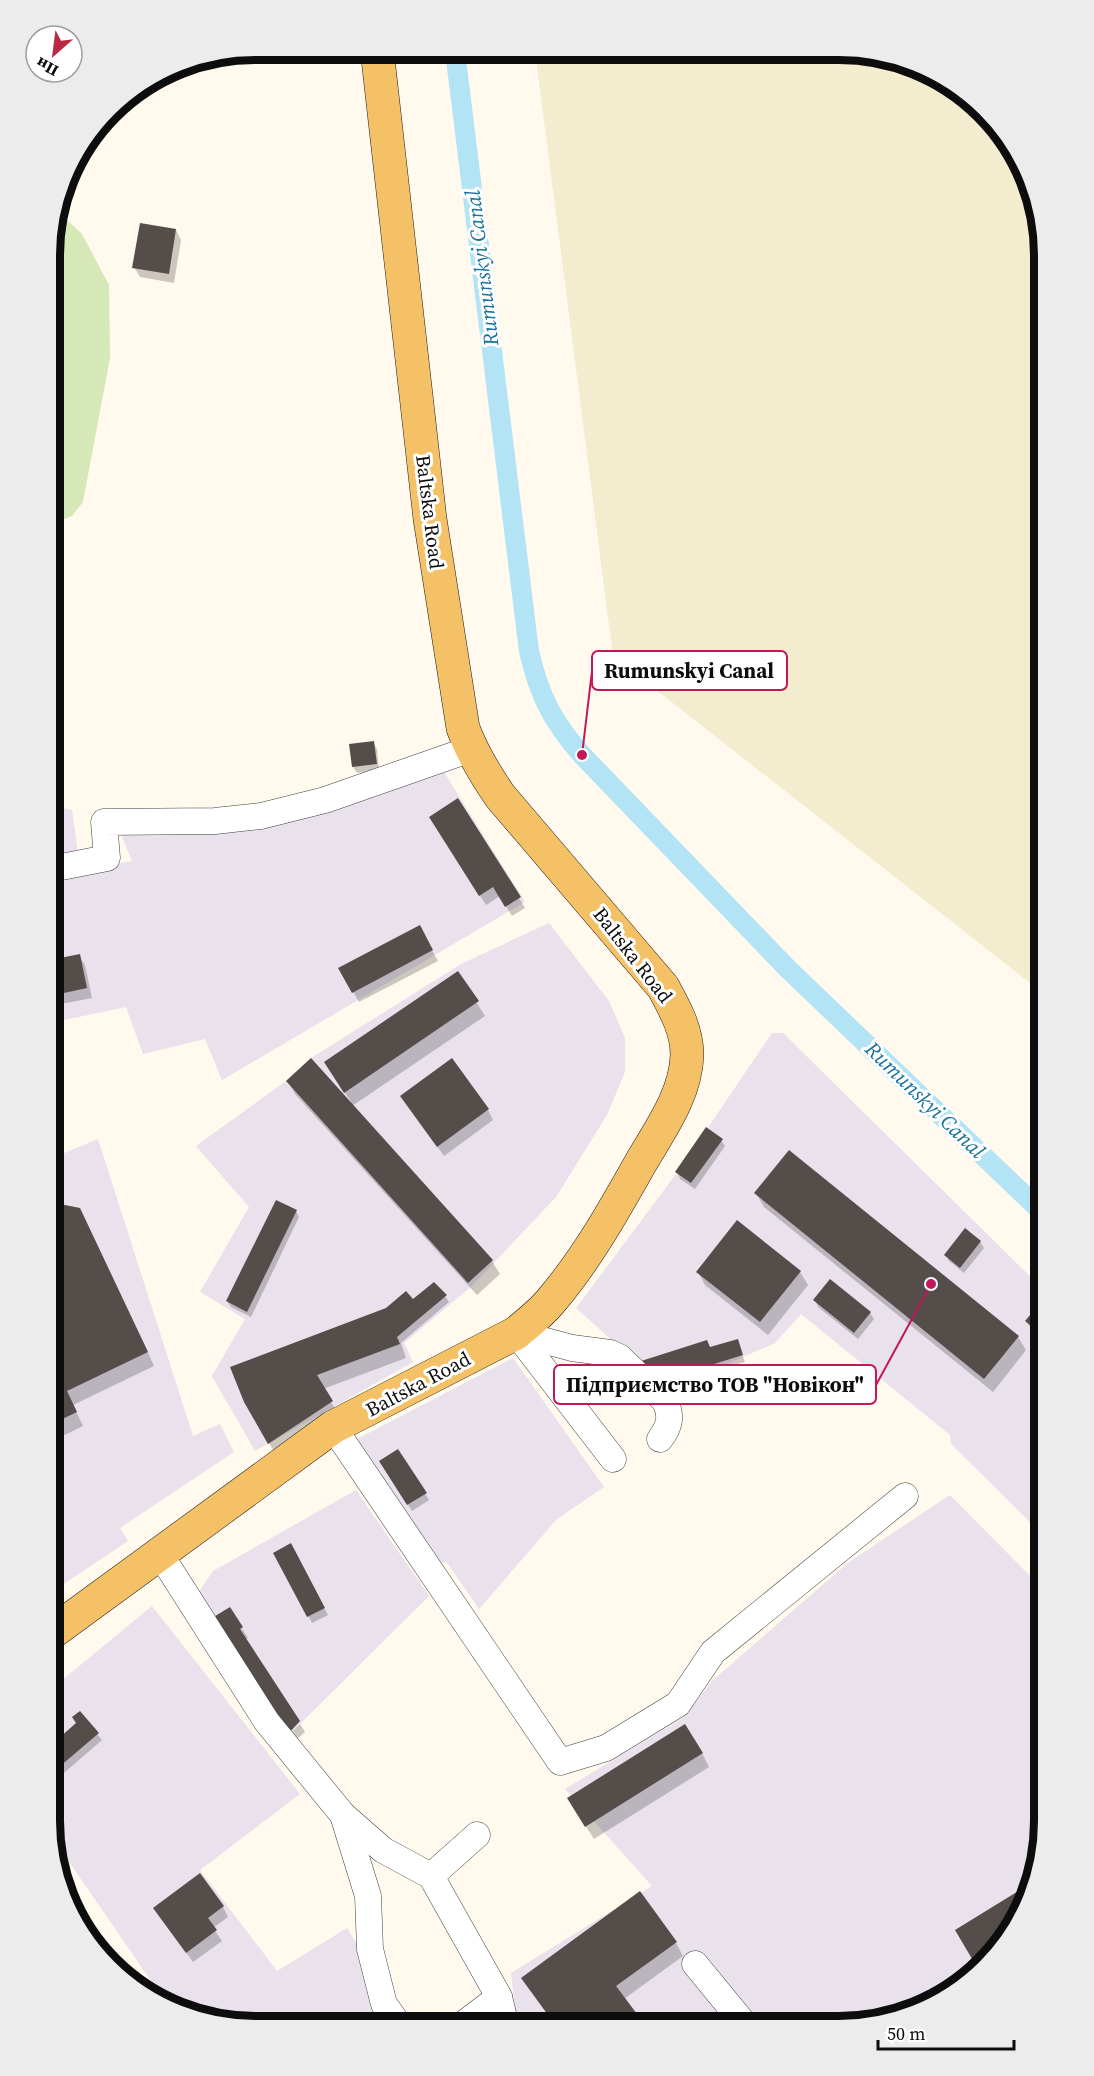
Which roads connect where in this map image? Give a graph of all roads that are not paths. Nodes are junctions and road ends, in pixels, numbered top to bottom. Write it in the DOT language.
graph roads {
  1 [pos="377,60"];
  2 [pos="471,749"];
  3 [pos="60,867"];
  4 [pos="516,1333"];
  5 [pos="333,1428"];
  6 [pos="660,1439"];
  7 [pos="614,1459"];
  8 [pos="905,1496"];
  9 [pos="160,1554"];
  10 [pos="60,1627"];
  11 [pos="343,1815"];
  12 [pos="477,1835"];
  13 [pos="431,1876"];
  14 [pos="696,1964"];
  15 [pos="499,1997"];
  16 [pos="393,2016"];
  17 [pos="474,2016"];
  18 [pos="504,2016"];
  19 [pos="738,2016"];
  1 -- 2 [label="main road, Baltska Road"];
  2 -- 3 [label="lane"];
  2 -- 4 [label="main road, Baltska Road"];
  4 -- 5 [label="main road, Baltska Road"];
  4 -- 6 [label="lane"];
  4 -- 7 [label="lane"];
  5 -- 8 [label="lane"];
  5 -- 9 [label="main road, Baltska Road"];
  9 -- 10 [label="main road, Baltska Road"];
  9 -- 11 [label="lane"];
  11 -- 13 [label="lane"];
  11 -- 16 [label="lane"];
  12 -- 13 [label="lane"];
  13 -- 15 [label="lane"];
  14 -- 19 [label="lane"];
  15 -- 17 [label="lane"];
  15 -- 18 [label="lane"];
}
